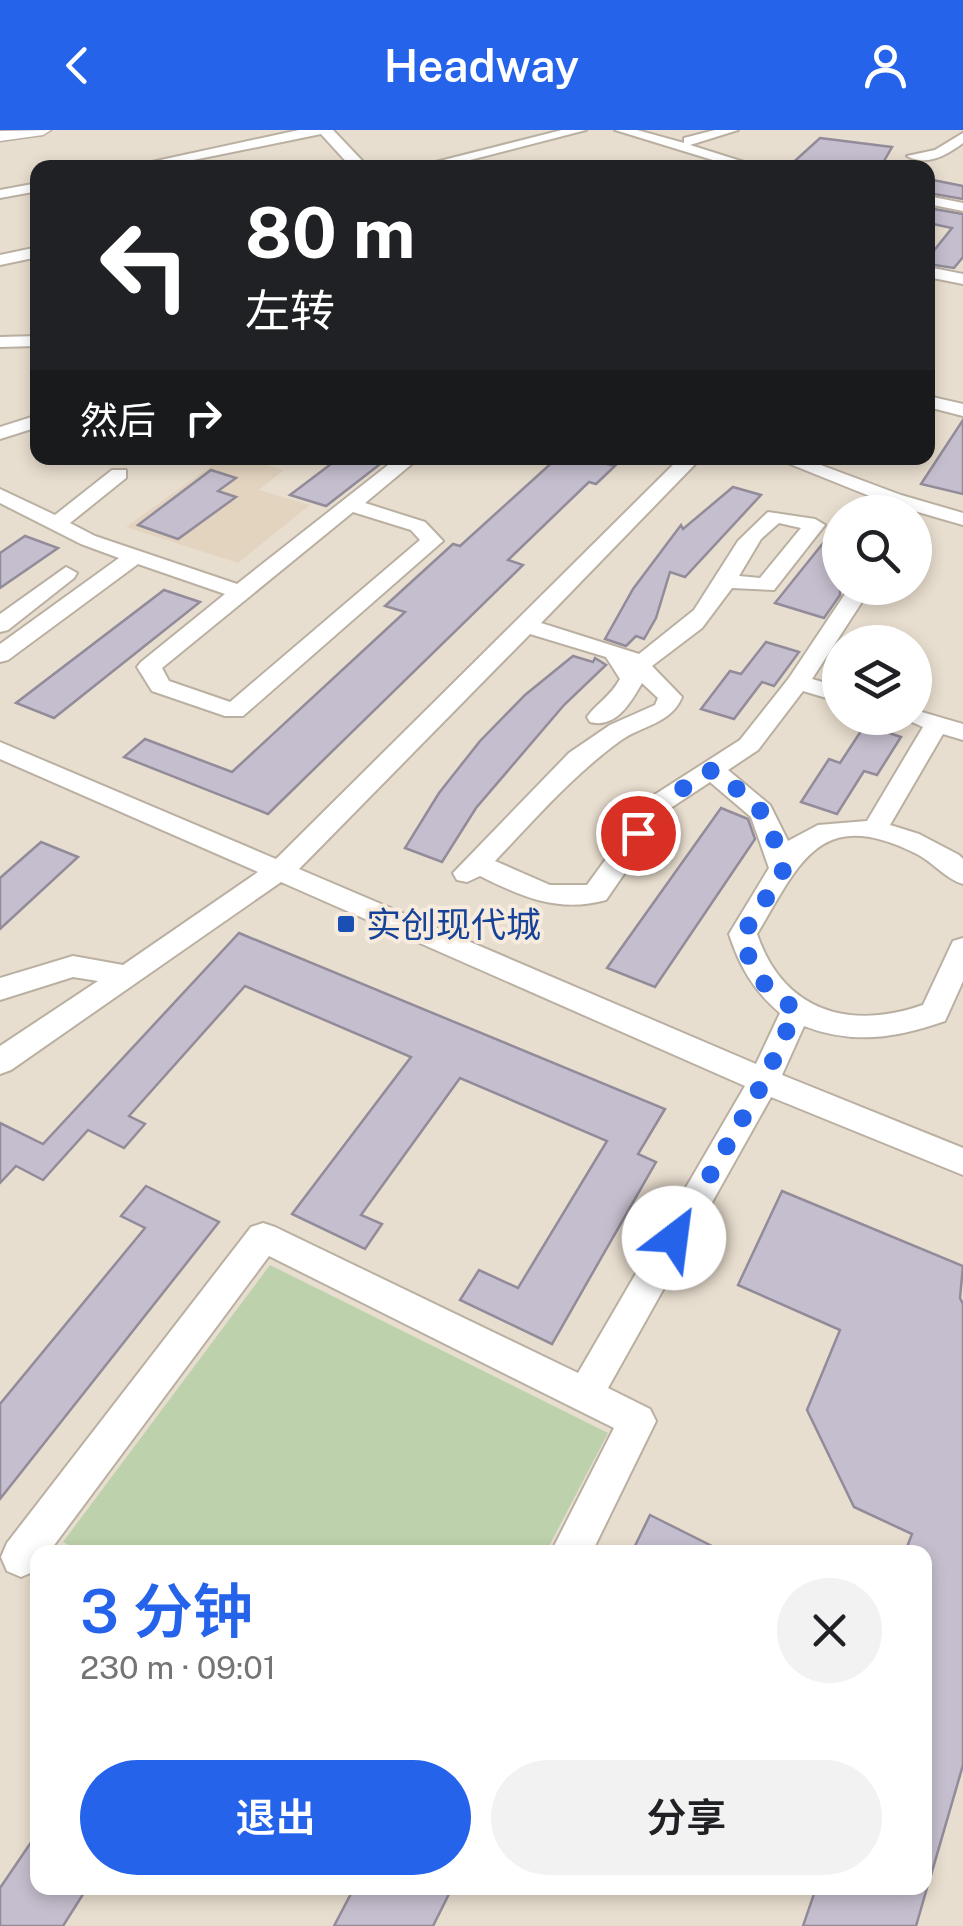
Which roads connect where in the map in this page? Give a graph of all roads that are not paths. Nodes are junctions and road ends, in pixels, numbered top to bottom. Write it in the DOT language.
graph roads {
  1 [pos="43,130"];
  2 [pos="322,130"];
  3 [pos="534,130"];
  4 [pos="579,130"];
  5 [pos="622,130"];
  6 [pos="730,130"];
  7 [pos="949,130"];
  8 [pos="0,136"];
  9 [pos="558,136"];
  10 [pos="963,137"];
  11 [pos="689,141"];
  12 [pos="914,156"];
  13 [pos="171,160"];
  14 [pos="351,160"];
  15 [pos="453,160"];
  16 [pos="728,160"];
  17 [pos="30,188"];
  18 [pos="0,194"];
  19 [pos="935,201"];
  20 [pos="963,207"];
  21 [pos="30,254"];
  22 [pos="0,260"];
  23 [pos="935,273"];
  24 [pos="963,278"];
  25 [pos="30,341"];
  26 [pos="0,342"];
  27 [pos="935,404"];
  28 [pos="963,410"];
  29 [pos="30,424"];
  30 [pos="0,433"];
  31 [pos="399,465"];
  32 [pos="423,465"];
  33 [pos="684,465"];
  34 [pos="804,465"];
  35 [pos="120,474"];
  36 [pos="399,485"];
  37 [pos="0,495"];
  38 [pos="350,504"];
  39 [pos="963,518"];
  40 [pos="56,524"];
  41 [pos="135,556"];
  42 [pos="66,573"];
  43 [pos="723,581"];
  44 [pos="240,592"];
  45 [pos="849,605"];
  46 [pos="0,624"];
  47 [pos="526,626"];
  48 [pos="2,649"];
  49 [pos="626,660"];
  50 [pos="798,682"];
  51 [pos="822,689"];
  52 [pos="600,717"];
  53 [pos="932,723"];
  54 [pos="963,732"];
  55 [pos="919,735"];
  56 [pos="0,750"];
  57 [pos="712,770"];
  58 [pos="874,831"];
  59 [pos="960,861"];
  60 [pos="278,870"];
  61 [pos="783,872"];
  62 [pos="963,948"];
  63 [pos="127,976"];
  64 [pos="0,989"];
  65 [pos="796,1010"];
  66 [pos="0,1062"];
  67 [pos="764,1081"];
  68 [pos="963,1162"];
  69 [pos="585,1395"];
  70 [pos="575,1545"];
  71 [pos="20,1556"];
  1 -- 8 [label="main road"];
  2 -- 13 [label="street"];
  2 -- 14 [label="street"];
  3 -- 9 [label="street"];
  4 -- 9 [label="street"];
  5 -- 16 [label="street"];
  6 -- 11 [label="street"];
  7 -- 10 [label="street"];
  9 -- 15 [label="street"];
  10 -- 12 [label="street"];
  17 -- 18 [label="street"];
  19 -- 20 [label="street"];
  21 -- 22 [label="street"];
  23 -- 24 [label="street"];
  25 -- 26 [label="street"];
  27 -- 28 [label="street"];
  29 -- 30 [label="street"];
  31 -- 38 [label="street"];
  32 -- 36 [label="street"];
  33 -- 47 [label="street"];
  34 -- 39 [label="street"];
  35 -- 40 [label="street"];
  37 -- 40 [label="street"];
  38 -- 44 [label="street"];
  38 -- 44 [label="street"];
  40 -- 41 [label="street"];
  41 -- 44 [label="street"];
  41 -- 48 [label="street"];
  42 -- 46 [label="street"];
  43 -- 49 [label="street"];
  45 -- 50 [label="street"];
  47 -- 49 [label="street"];
  47 -- 60 [label="street"];
  49 -- 52 [label="street"];
  49 -- 57 [label="street"];
  50 -- 51 [label="street"];
  50 -- 57 [label="street"];
  53 -- 54 [label="street"];
  55 -- 58 [label="street"];
  56 -- 60 [label="street"];
  57 -- 61 [label="street"];
  58 -- 59 [label="street"];
  58 -- 61 [label="street"];
  60 -- 63 [label="street"];
  60 -- 67 [label="street"];
  61 -- 65 [label="street"];
  62 -- 65 [label="street"];
  63 -- 64 [label="street"];
  63 -- 66 [label="street"];
  65 -- 67 [label="street"];
  67 -- 68 [label="street"];
  67 -- 69 [label="street"];
  69 -- 70 [label="street"];
  69 -- 71 [label="street"];
}
